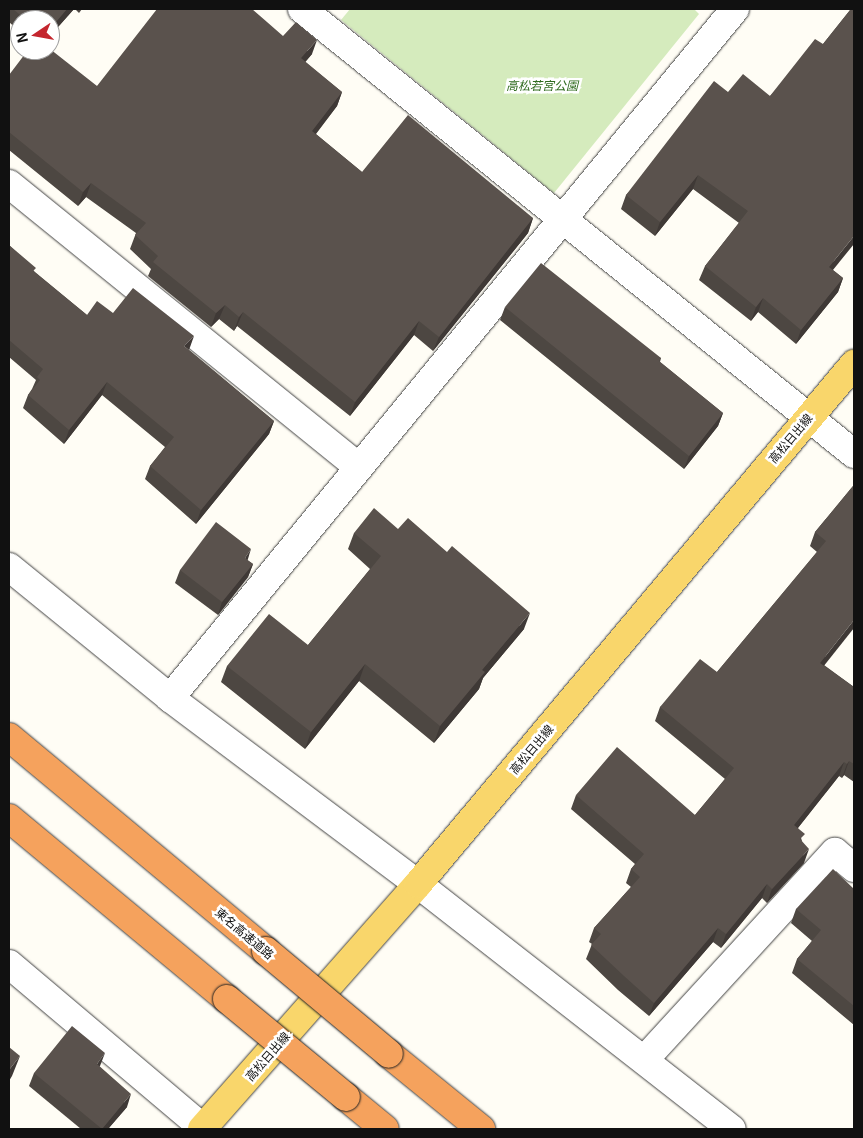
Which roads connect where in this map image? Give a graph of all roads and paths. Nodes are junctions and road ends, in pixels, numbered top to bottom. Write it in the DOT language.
graph roads {
  1 [pos="302,9"];
  2 [pos="734,9"];
  3 [pos="9,184"];
  4 [pos="562,220"];
  5 [pos="854,364"];
  6 [pos="808,416"];
  7 [pos="854,454"];
  8 [pos="359,467"];
  9 [pos="9,567"];
  10 [pos="170,698"];
  11 [pos="9,737"];
  12 [pos="9,818"];
  13 [pos="854,868"];
  14 [pos="418,884"];
  15 [pos="9,964"];
  16 [pos="645,1059"];
  17 [pos="203,1129"];
  18 [pos="385,1129"];
  19 [pos="481,1129"];
  20 [pos="732,1129"];
  1 -- 4 [label="street"];
  2 -- 4 [label="street"];
  3 -- 8 [label="street"];
  4 -- 6 [label="street"];
  4 -- 8 [label="street"];
  5 -- 6 [label="main road, 高松日出線"];
  6 -- 7 [label="street"];
  6 -- 14 [label="main road, 高松日出線"];
  8 -- 10 [label="street"];
  9 -- 10 [label="street"];
  10 -- 14 [label="street"];
  11 -- 19 [label="highway, 東名高速道路, bridge"];
  12 -- 18 [label="highway, bridge"];
  13 -- 16 [label="street"];
  14 -- 16 [label="street"];
  14 -- 17 [label="main road, 高松日出線"];
  15 -- 17 [label="street"];
  16 -- 20 [label="street"];
}
